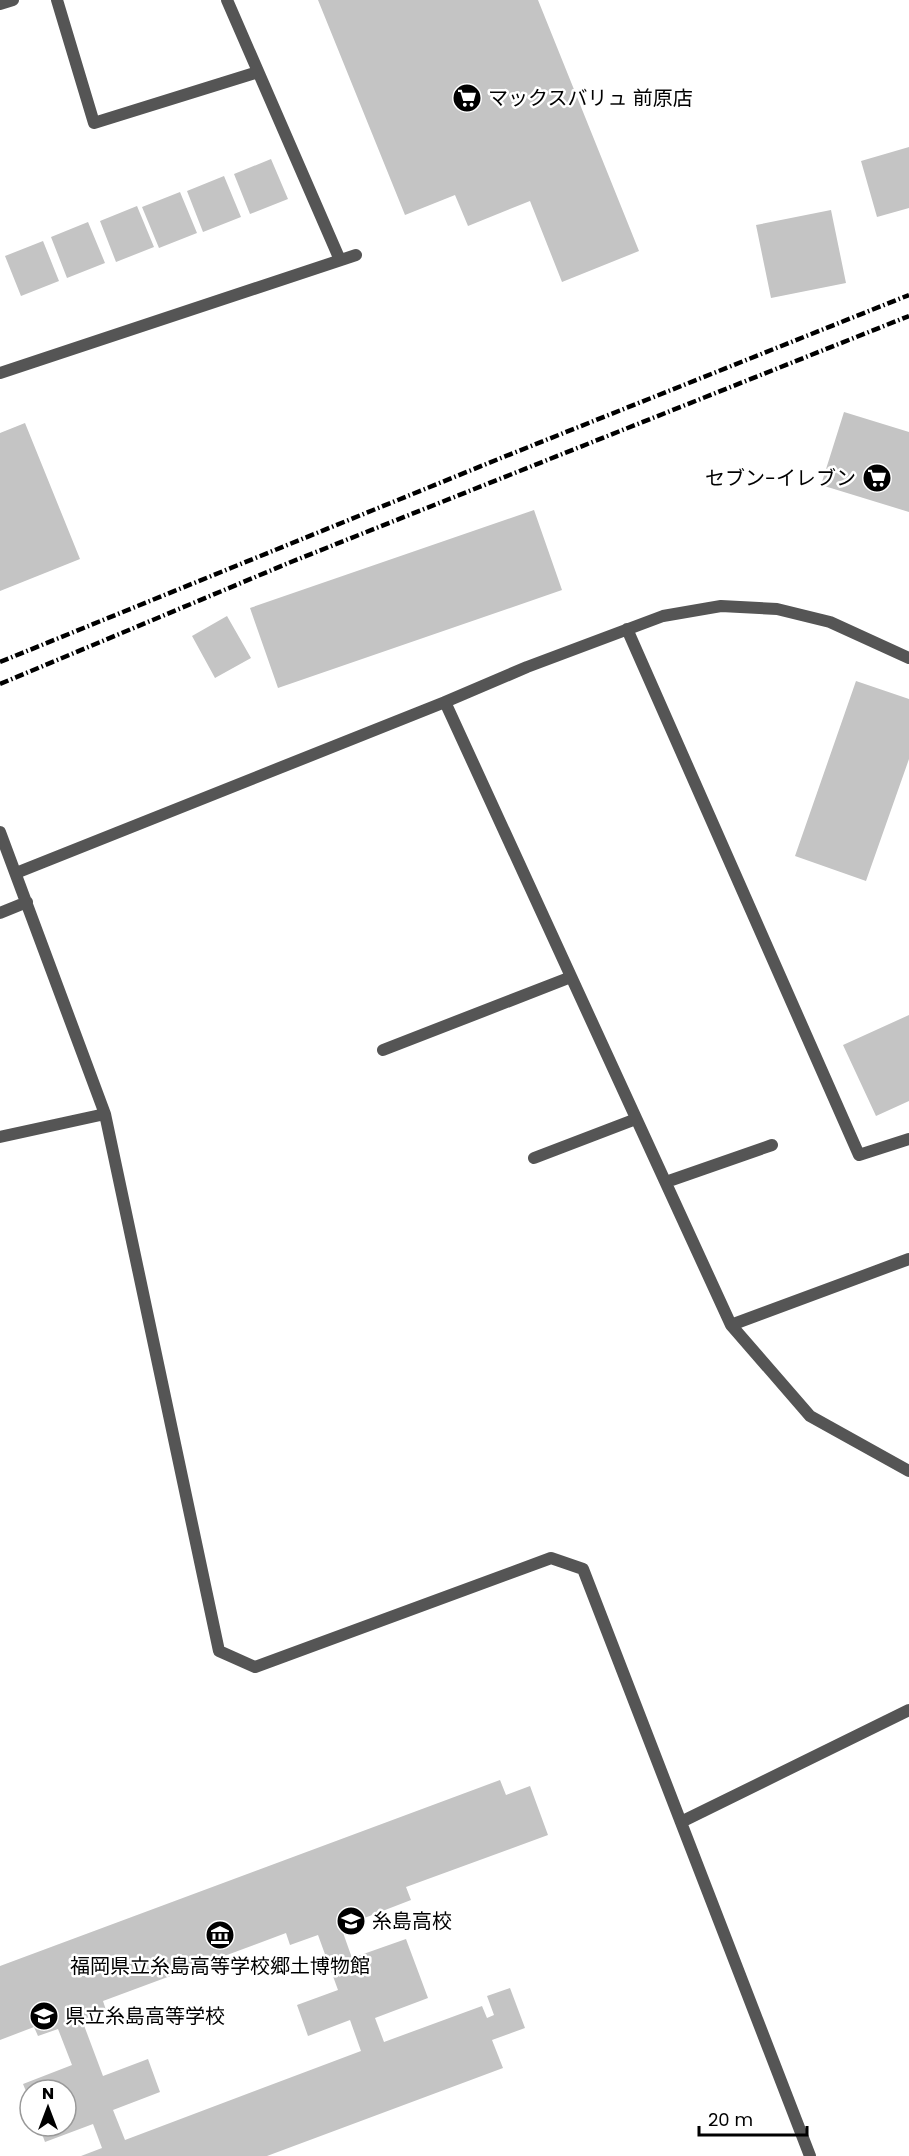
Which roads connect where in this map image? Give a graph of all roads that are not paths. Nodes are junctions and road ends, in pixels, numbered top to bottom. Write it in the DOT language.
graph roads {
  1 [pos="13,0"];
  2 [pos="57,0"];
  3 [pos="227,0"];
  4 [pos="0,4"];
  5 [pos="258,72"];
  6 [pos="356,255"];
  7 [pos="339,260"];
  8 [pos="0,373"];
  9 [pos="627,629"];
  10 [pos="909,658"];
  11 [pos="445,702"];
  12 [pos="0,832"];
  13 [pos="16,873"];
  14 [pos="27,902"];
  15 [pos="0,913"];
  16 [pos="571,977"];
  17 [pos="382,1050"];
  18 [pos="105,1114"];
  19 [pos="636,1119"];
  20 [pos="0,1137"];
  21 [pos="909,1139"];
  22 [pos="772,1145"];
  23 [pos="534,1158"];
  24 [pos="666,1182"];
  25 [pos="909,1259"];
  26 [pos="731,1325"];
  27 [pos="909,1471"];
  28 [pos="909,1710"];
  29 [pos="681,1822"];
  30 [pos="810,2156"];
  1 -- 4 [label="street"];
  2 -- 5 [label="street"];
  3 -- 5 [label="street"];
  5 -- 7 [label="street"];
  6 -- 7 [label="street"];
  7 -- 8 [label="street"];
  9 -- 10 [label="street"];
  9 -- 11 [label="street"];
  9 -- 21 [label="street"];
  11 -- 13 [label="street"];
  11 -- 16 [label="street"];
  12 -- 13 [label="street"];
  13 -- 14 [label="street"];
  14 -- 15 [label="street"];
  14 -- 18 [label="street"];
  16 -- 17 [label="street"];
  16 -- 19 [label="street"];
  18 -- 20 [label="street"];
  18 -- 29 [label="street"];
  19 -- 23 [label="street"];
  19 -- 24 [label="street"];
  22 -- 24 [label="street"];
  24 -- 26 [label="street"];
  25 -- 26 [label="street"];
  26 -- 27 [label="street"];
  28 -- 29 [label="street"];
  29 -- 30 [label="street"];
}
